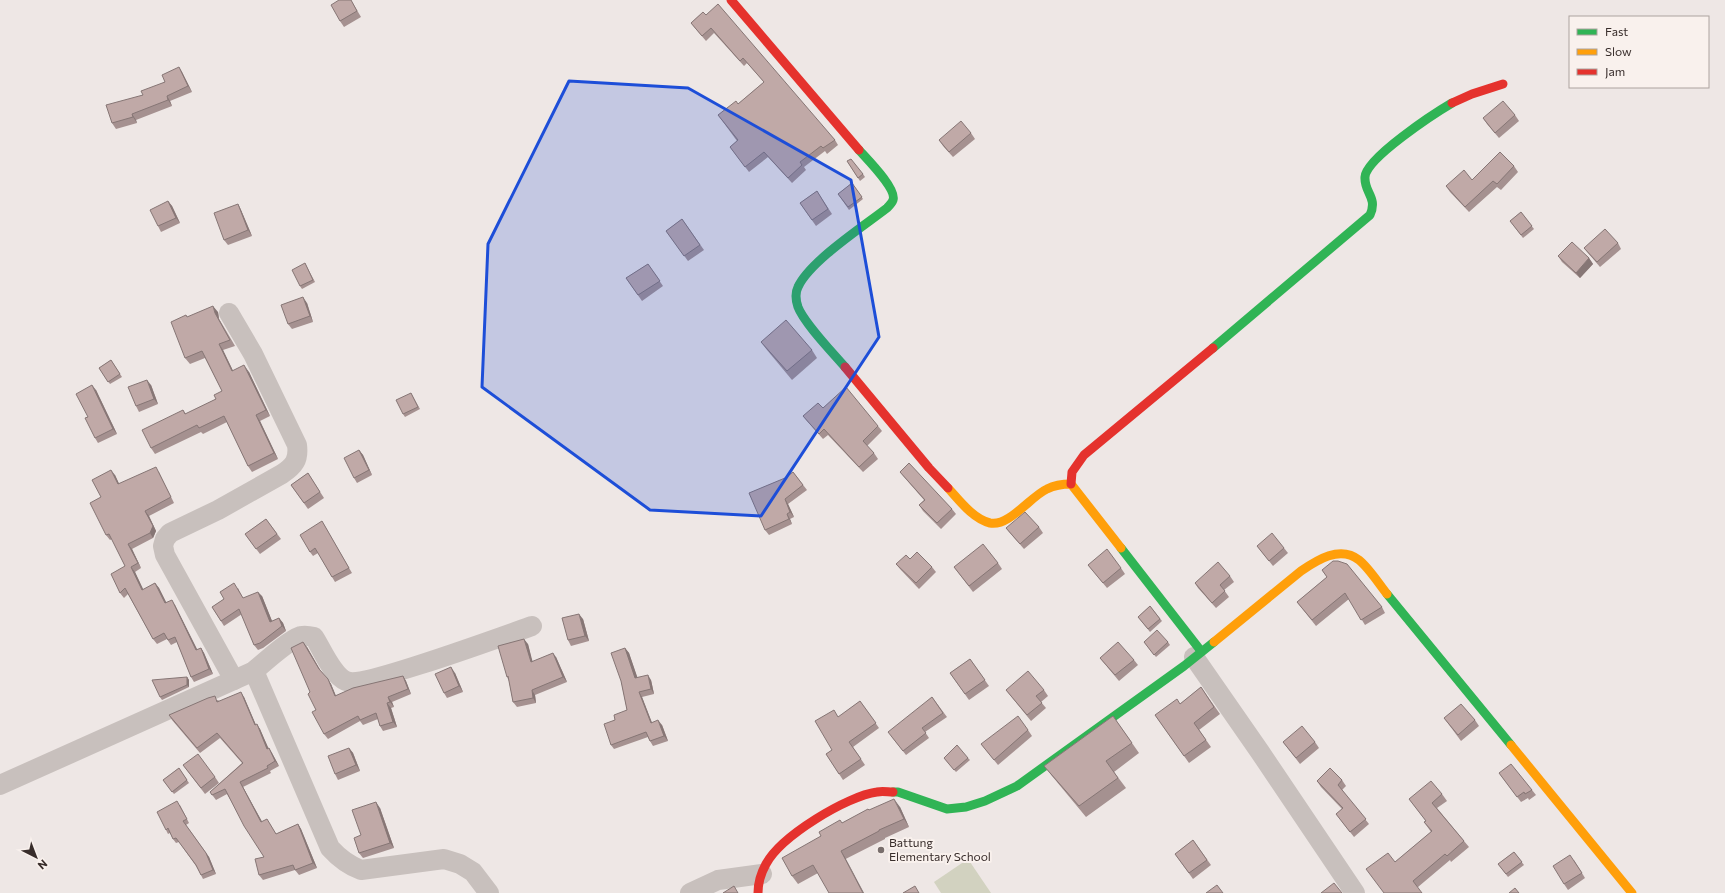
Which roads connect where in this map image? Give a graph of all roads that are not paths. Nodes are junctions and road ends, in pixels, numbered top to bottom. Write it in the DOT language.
graph roads {
  1 [pos="731,0"];
  2 [pos="1503,84"];
  3 [pos="229,313"];
  4 [pos="1070,484"];
  5 [pos="532,626"];
  6 [pos="1197,654"];
  7 [pos="254,671"];
  8 [pos="234,680"];
  9 [pos="0,785"];
  10 [pos="762,874"];
  11 [pos="489,893"];
  12 [pos="690,893"];
  13 [pos="758,893"];
  14 [pos="1355,893"];
  15 [pos="1632,893"];
  1 -- 4 [label="street"];
  2 -- 4 [label="street"];
  3 -- 8 [label="street"];
  4 -- 6 [label="street"];
  5 -- 7 [label="street"];
  6 -- 10 [label="street"];
  6 -- 14 [label="street"];
  6 -- 15 [label="street"];
  7 -- 8 [label="street"];
  7 -- 11 [label="street"];
  8 -- 9 [label="street"];
  10 -- 12 [label="street"];
  10 -- 13 [label="street"];
}
